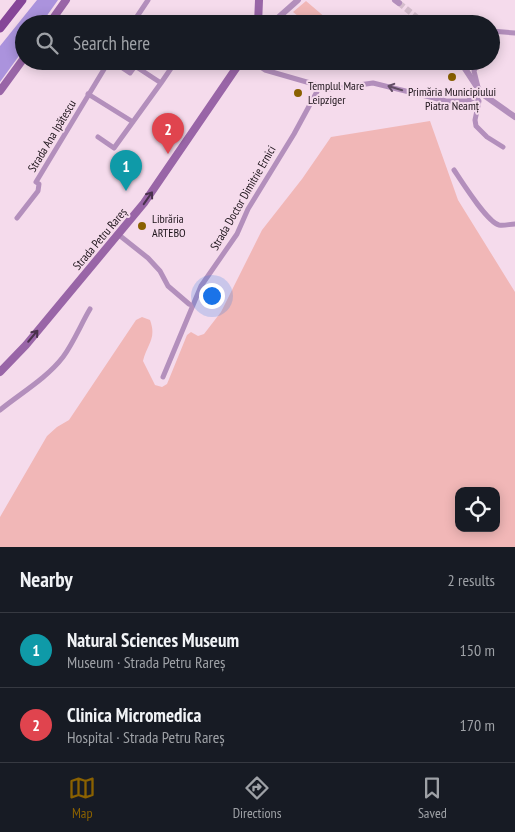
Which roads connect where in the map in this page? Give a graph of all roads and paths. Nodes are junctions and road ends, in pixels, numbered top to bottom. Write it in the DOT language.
graph roads {
  1 [pos="22,0"];
  2 [pos="66,0"];
  3 [pos="148,0"];
  4 [pos="260,0"];
  5 [pos="298,0"];
  6 [pos="56,15"];
  7 [pos="138,15"];
  8 [pos="259,15"];
  9 [pos="281,15"];
  10 [pos="0,28"];
  11 [pos="500,32"];
  12 [pos="515,33"];
  13 [pos="15,70"];
  14 [pos="104,70"];
  15 [pos="140,70"];
  16 [pos="170,70"];
  17 [pos="235,70"];
  18 [pos="265,70"];
  19 [pos="465,70"];
  20 [pos="474,70"];
  21 [pos="161,83"];
  22 [pos="320,86"];
  23 [pos="0,91"];
  24 [pos="479,93"];
  25 [pos="88,94"];
  26 [pos="515,118"];
  27 [pos="133,122"];
  28 [pos="98,137"];
  29 [pos="504,147"];
  30 [pos="454,170"];
  31 [pos="17,218"];
  32 [pos="515,224"];
  33 [pos="118,235"];
  34 [pos="189,304"];
  35 [pos="90,309"];
  36 [pos="0,372"];
  37 [pos="163,377"];
  38 [pos="0,410"];
  1 -- 10 [label="main road"];
  2 -- 6 [label="main road"];
  3 -- 7 [label="street"];
  4 -- 8 [label="main road"];
  5 -- 9 [label="street"];
  11 -- 12 [label="street"];
  13 -- 23 [label="main road"];
  14 -- 25 [label="street, Strada Ana Ipătescu"];
  15 -- 21 [label="street"];
  16 -- 21 [label="street"];
  33 -- 17 [label="main road, Strada Petru Rareș, one-way"];
  18 -- 22 [label="street"];
  19 -- 24 [label="street"];
  20 -- 24 [label="street"];
  21 -- 27 [label="street"];
  24 -- 22 [label="street, one-way"];
  22 -- 37 [label="street, Strada Doctor Dimitrie Ernici"];
  24 -- 26 [label="street"];
  24 -- 29 [label="street"];
  25 -- 27 [label="street"];
  25 -- 31 [label="street, Strada Ana Ipătescu"];
  27 -- 28 [label="street"];
  30 -- 32 [label="street"];
  33 -- 34 [label="street"];
  36 -- 33 [label="main road, Strada Petru Rareș, one-way"];
  35 -- 38 [label="street"];
}
